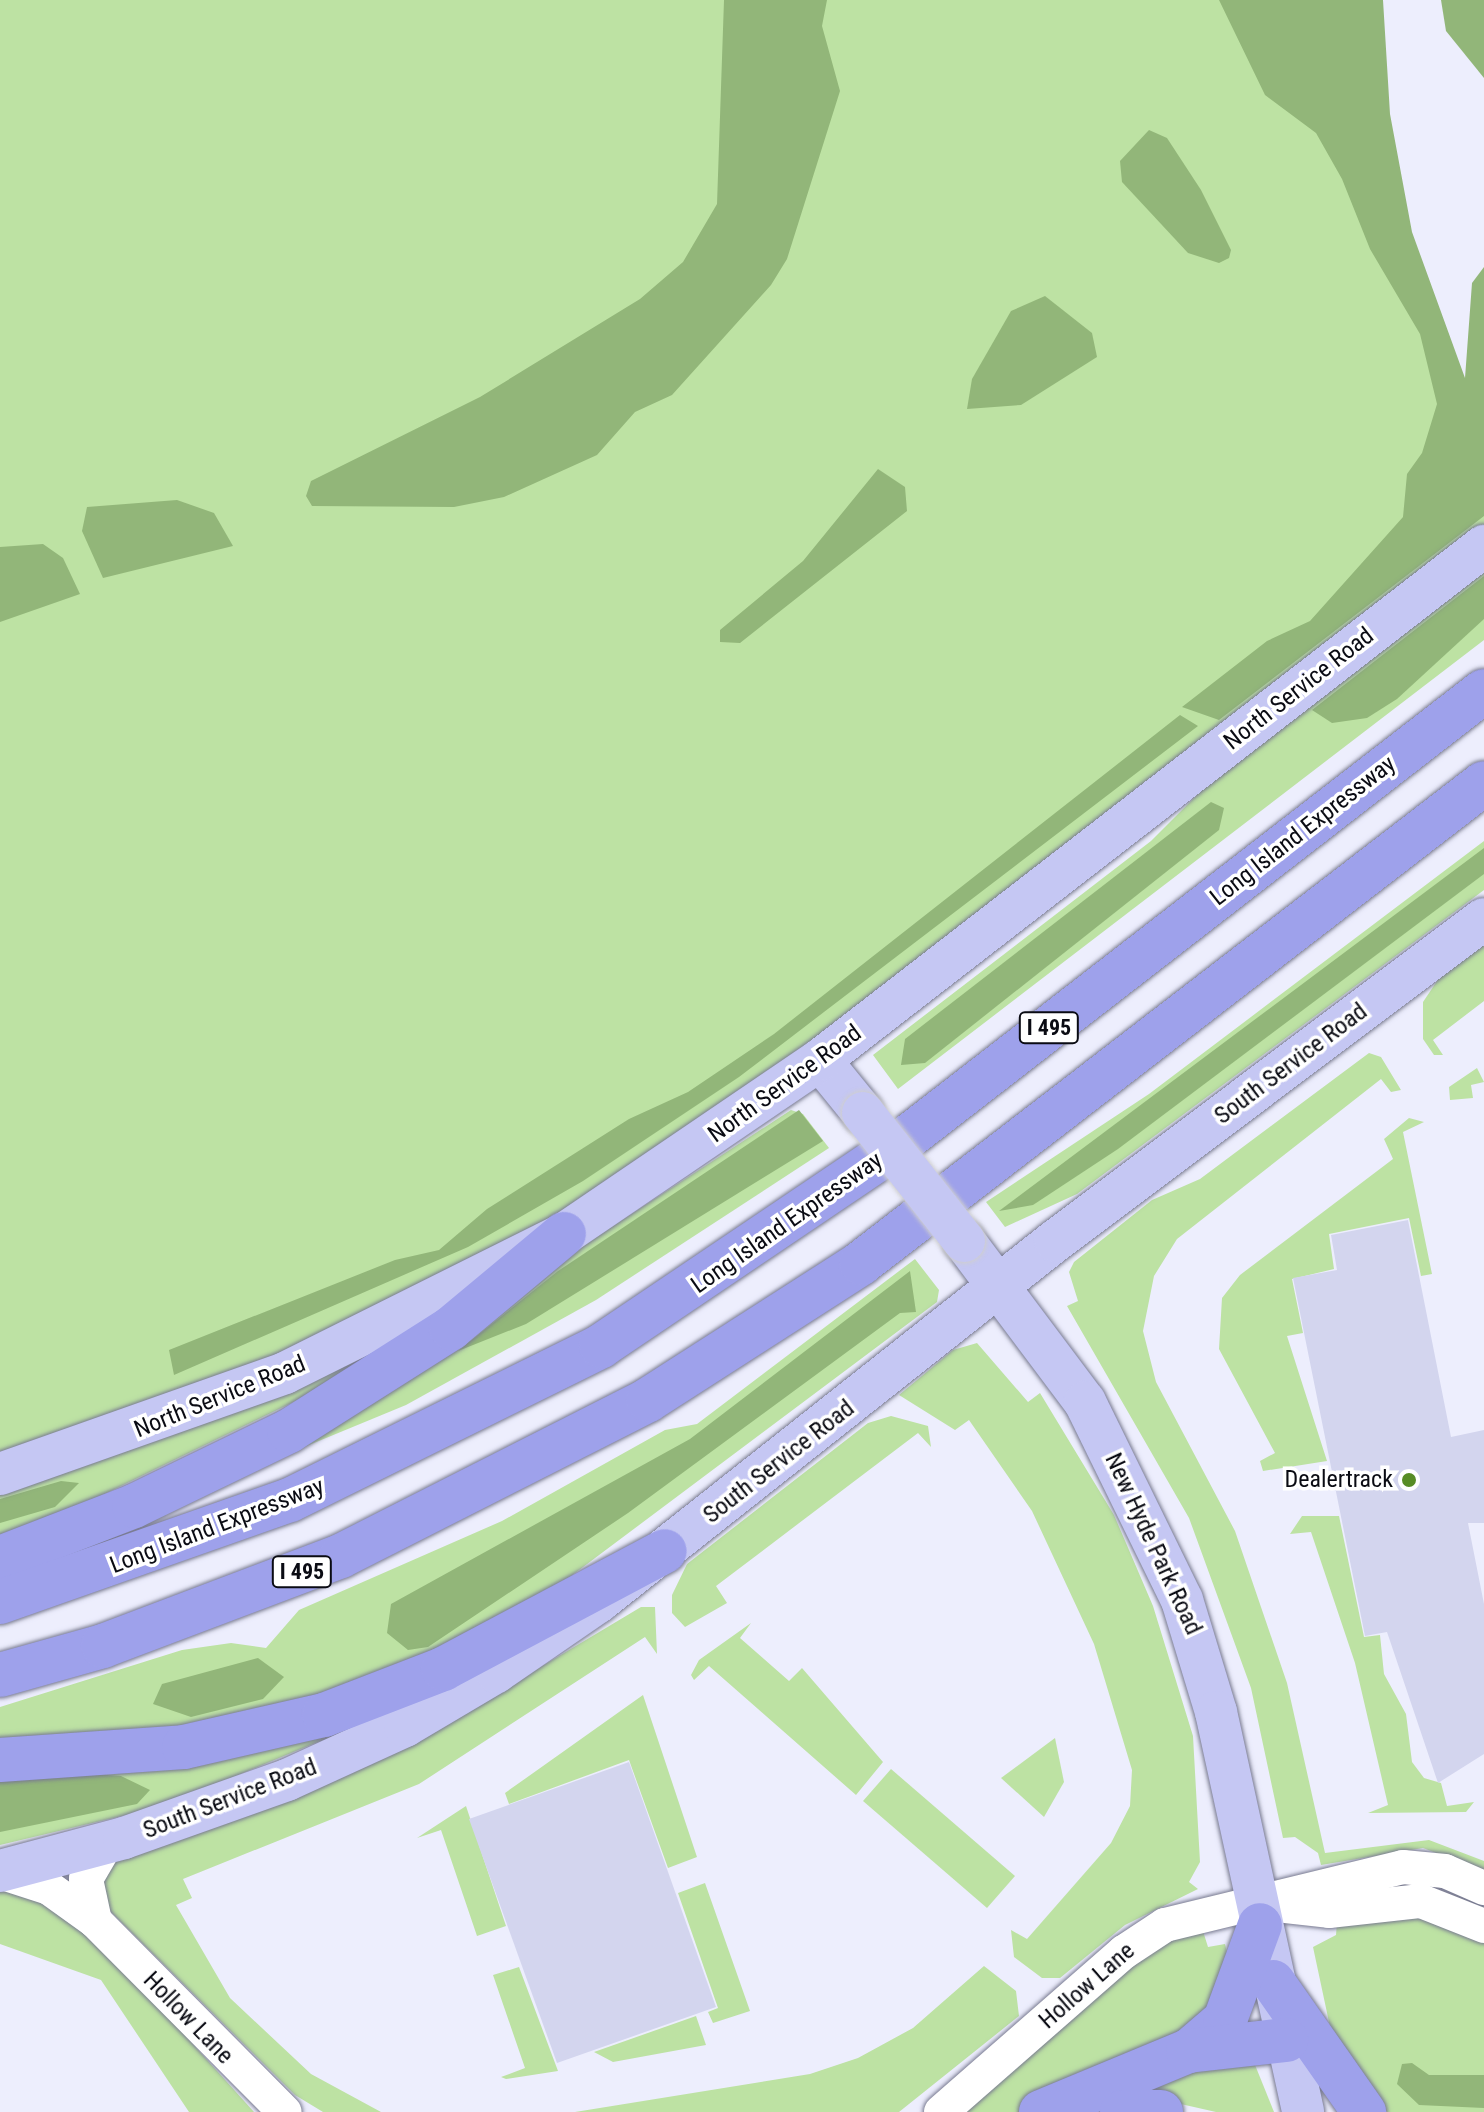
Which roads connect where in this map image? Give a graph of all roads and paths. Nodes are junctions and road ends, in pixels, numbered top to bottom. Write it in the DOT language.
graph roads {
  1 [pos="1484,546"];
  2 [pos="1484,691"];
  3 [pos="1484,783"];
  4 [pos="1484,817"];
  5 [pos="1375,868"];
  6 [pos="1484,919"];
  7 [pos="820,1060"];
  8 [pos="564,1234"];
  9 [pos="999,1285"];
  10 [pos="0,1474"];
  11 [pos="665,1551"];
  12 [pos="0,1558"];
  13 [pos="0,1602"];
  14 [pos="0,1675"];
  15 [pos="0,1760"];
  16 [pos="107,1843"];
  17 [pos="0,1872"];
  18 [pos="1484,1888"];
  19 [pos="1258,1914"];
  20 [pos="95,1921"];
  21 [pos="1484,1926"];
  22 [pos="1273,1982"];
  23 [pos="1286,2040"];
  24 [pos="1188,2051"];
  25 [pos="285,2112"];
  26 [pos="941,2112"];
  27 [pos="1041,2112"];
  28 [pos="1122,2112"];
  29 [pos="1161,2112"];
  30 [pos="1303,2112"];
  31 [pos="1364,2112"];
  1 -- 7 [label="main road, North Service Road"];
  2 -- 13 [label="highway, Long Island Expressway / I 495"];
  3 -- 5 [label="highway, I 495"];
  4 -- 5 [label="highway"];
  5 -- 14 [label="highway, I 495"];
  6 -- 9 [label="main road, South Service Road"];
  7 -- 8 [label="main road, North Service Road"];
  7 -- 9 [label="main road, New Hyde Park Road, bridge"];
  8 -- 10 [label="main road, North Service Road"];
  8 -- 12 [label="highway"];
  9 -- 11 [label="main road, South Service Road"];
  9 -- 19 [label="main road, New Hyde Park Road"];
  11 -- 15 [label="highway"];
  11 -- 16 [label="main road, South Service Road"];
  16 -- 17 [label="main road, South Service Road"];
  16 -- 20 [label="street"];
  17 -- 20 [label="street, Hollow Lane"];
  18 -- 19 [label="street, Hollow Lane"];
  19 -- 21 [label="street"];
  19 -- 22 [label="main road, New Hyde Park Road"];
  19 -- 24 [label="highway"];
  19 -- 26 [label="street, Hollow Lane"];
  20 -- 25 [label="street, Hollow Lane"];
  22 -- 23 [label="main road, New Hyde Park Road"];
  22 -- 31 [label="highway"];
  23 -- 24 [label="highway"];
  23 -- 30 [label="main road, New Hyde Park Road"];
  24 -- 27 [label="highway"];
  28 -- 29 [label="highway"];
}
